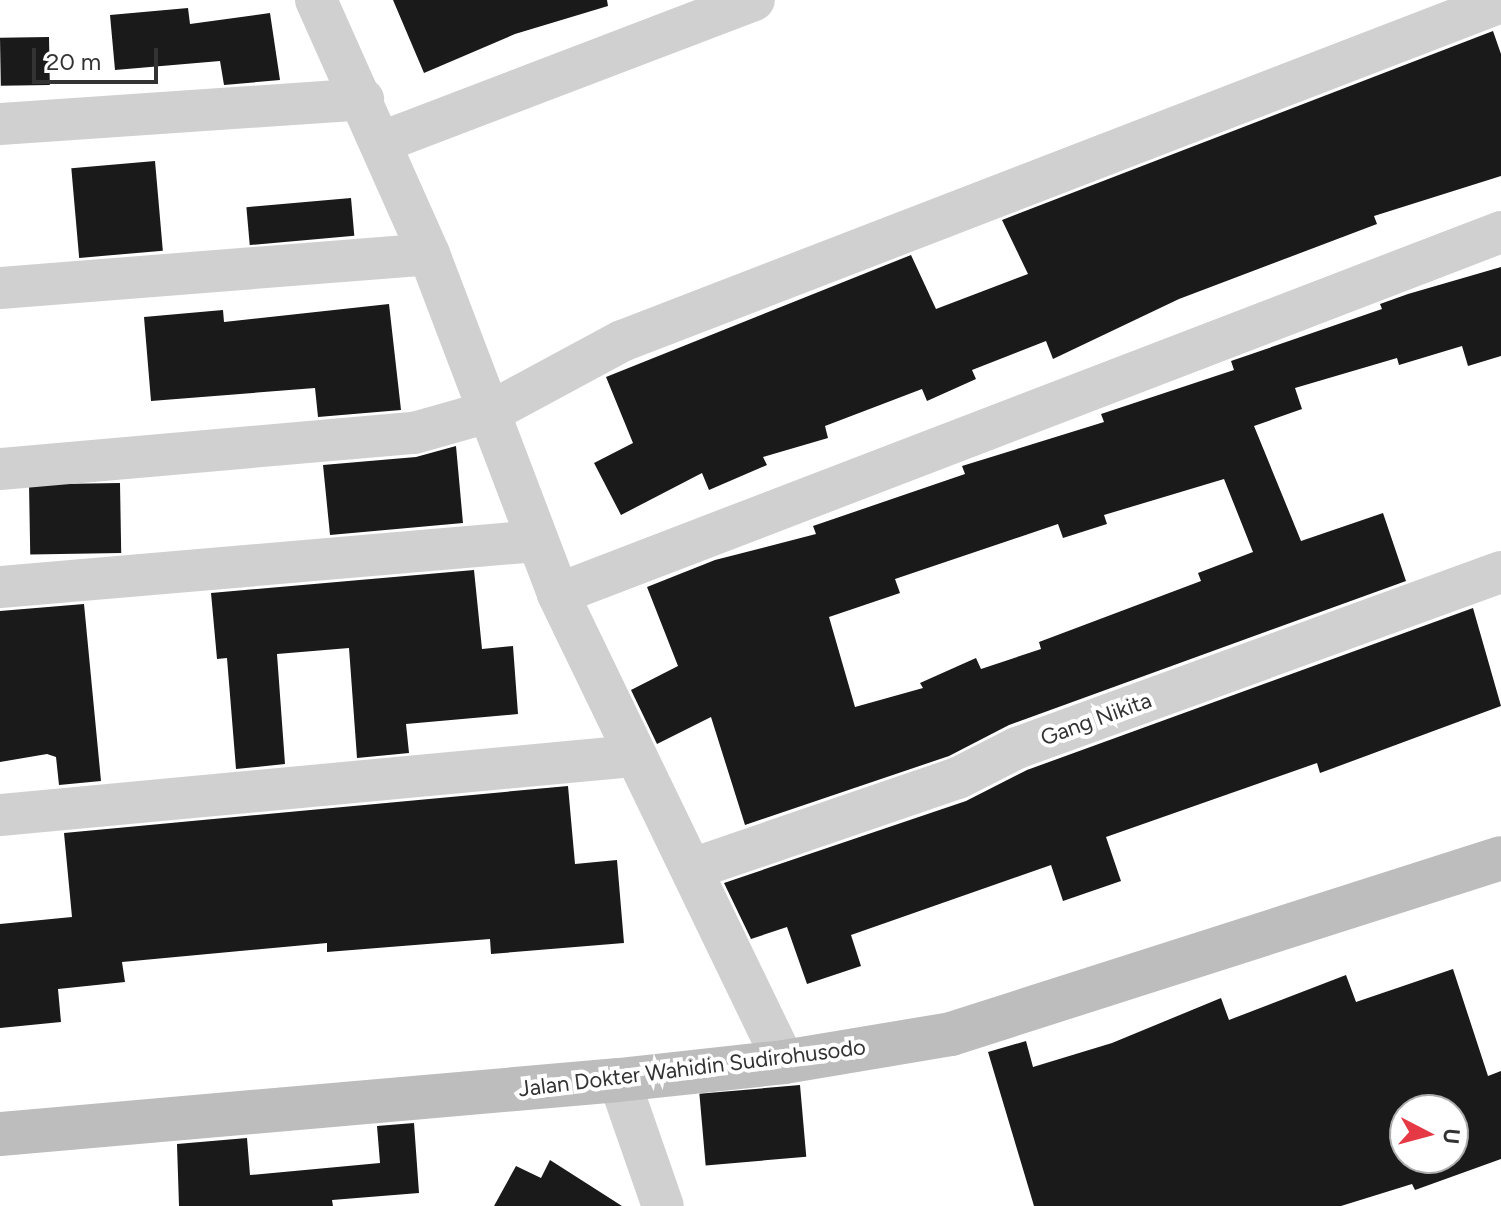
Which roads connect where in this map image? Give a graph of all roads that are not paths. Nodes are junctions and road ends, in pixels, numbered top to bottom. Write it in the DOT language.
graph roads {
  1 [pos="316,0"];
  2 [pos="754,0"];
  3 [pos="1501,2"];
  4 [pos="363,99"];
  5 [pos="0,124"];
  6 [pos="382,142"];
  7 [pos="1501,232"];
  8 [pos="429,254"];
  9 [pos="0,288"];
  10 [pos="492,411"];
  11 [pos="0,469"];
  12 [pos="537,541"];
  13 [pos="1501,572"];
  14 [pos="0,587"];
  15 [pos="558,594"];
  16 [pos="632,756"];
  17 [pos="0,815"];
  18 [pos="1501,858"];
  19 [pos="692,869"];
  20 [pos="784,1062"];
  21 [pos="619,1080"];
  22 [pos="0,1134"];
  23 [pos="663,1206"];
  1 -- 4 [label="street"];
  2 -- 6 [label="street"];
  3 -- 10 [label="street"];
  4 -- 5 [label="street"];
  4 -- 6 [label="street"];
  6 -- 8 [label="street"];
  7 -- 15 [label="street"];
  8 -- 9 [label="street"];
  8 -- 10 [label="street"];
  10 -- 11 [label="street"];
  10 -- 12 [label="street"];
  12 -- 14 [label="street"];
  12 -- 15 [label="street"];
  13 -- 19 [label="street, Gang Nikita"];
  15 -- 16 [label="street"];
  16 -- 17 [label="street"];
  16 -- 19 [label="street"];
  18 -- 20 [label="street, Jalan Dokter Wahidin Sudirohusodo"];
  19 -- 20 [label="street"];
  20 -- 21 [label="street, Jalan Dokter Wahidin Sudirohusodo"];
  21 -- 22 [label="street, Jalan Dokter Wahidin Sudirohusodo"];
  21 -- 23 [label="street"];
}
